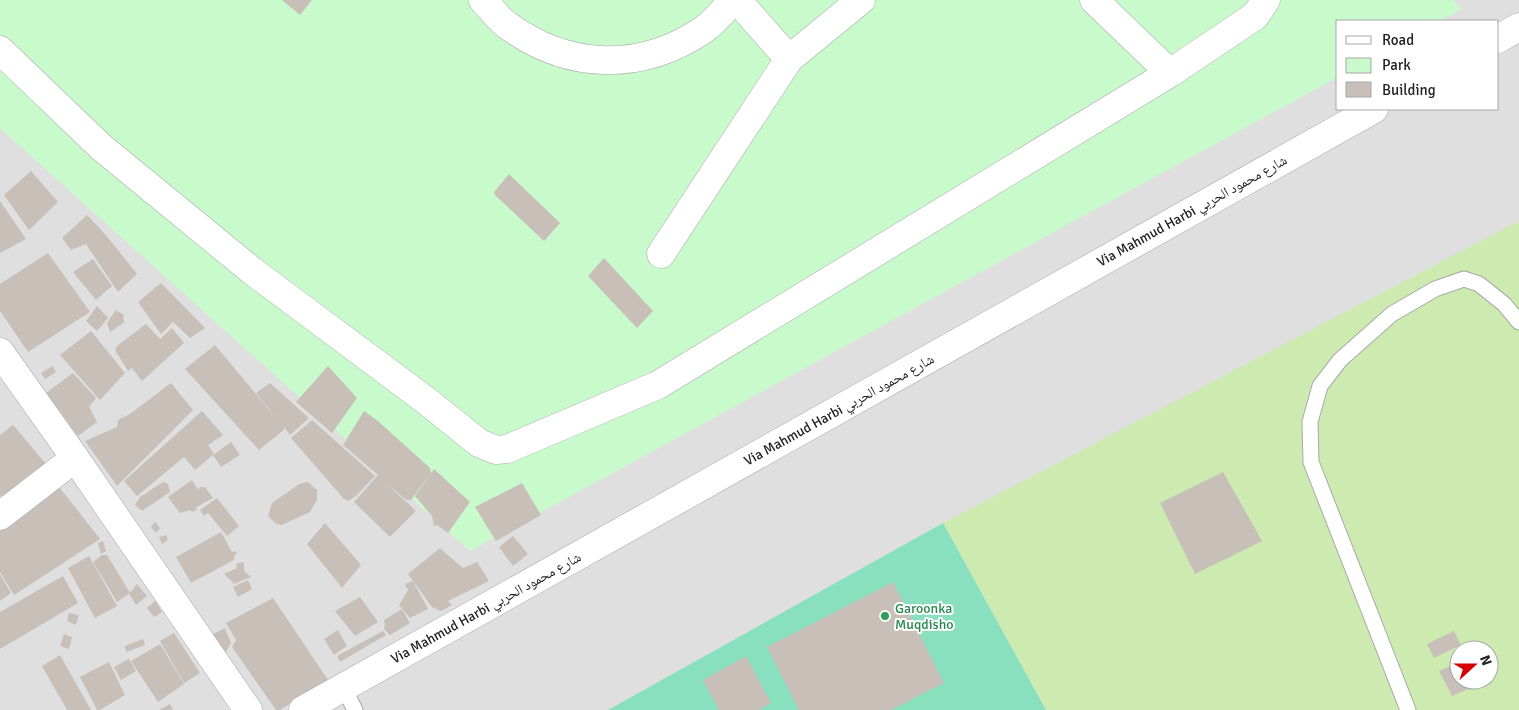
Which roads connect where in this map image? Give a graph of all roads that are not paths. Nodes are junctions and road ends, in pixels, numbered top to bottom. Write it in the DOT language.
graph roads {
  1 [pos="483,0"];
  2 [pos="735,0"];
  3 [pos="861,0"];
  4 [pos="1094,0"];
  5 [pos="1266,0"];
  6 [pos="1519,27"];
  7 [pos="1499,38"];
  8 [pos="0,50"];
  9 [pos="789,59"];
  10 [pos="1170,73"];
  11 [pos="1372,110"];
  12 [pos="661,254"];
  13 [pos="1519,322"];
  14 [pos="0,352"];
  15 [pos="75,458"];
  16 [pos="0,516"];
  17 [pos="350,699"];
  18 [pos="248,710"];
  19 [pos="303,710"];
  20 [pos="1408,710"];
  1 -- 2 [label="street"];
  2 -- 9 [label="street"];
  3 -- 9 [label="street"];
  4 -- 10 [label="street"];
  5 -- 10 [label="street"];
  6 -- 7 [label="street"];
  8 -- 10 [label="street"];
  9 -- 12 [label="street"];
  11 -- 17 [label="street, Via Mahmud Harbi شارع محمود الحربي"];
  13 -- 20 [label="lane"];
  14 -- 15 [label="street"];
  15 -- 16 [label="street"];
  15 -- 18 [label="street"];
  17 -- 19 [label="street, Via Mahmud Harbi شارع محمود الحربي"];
}
